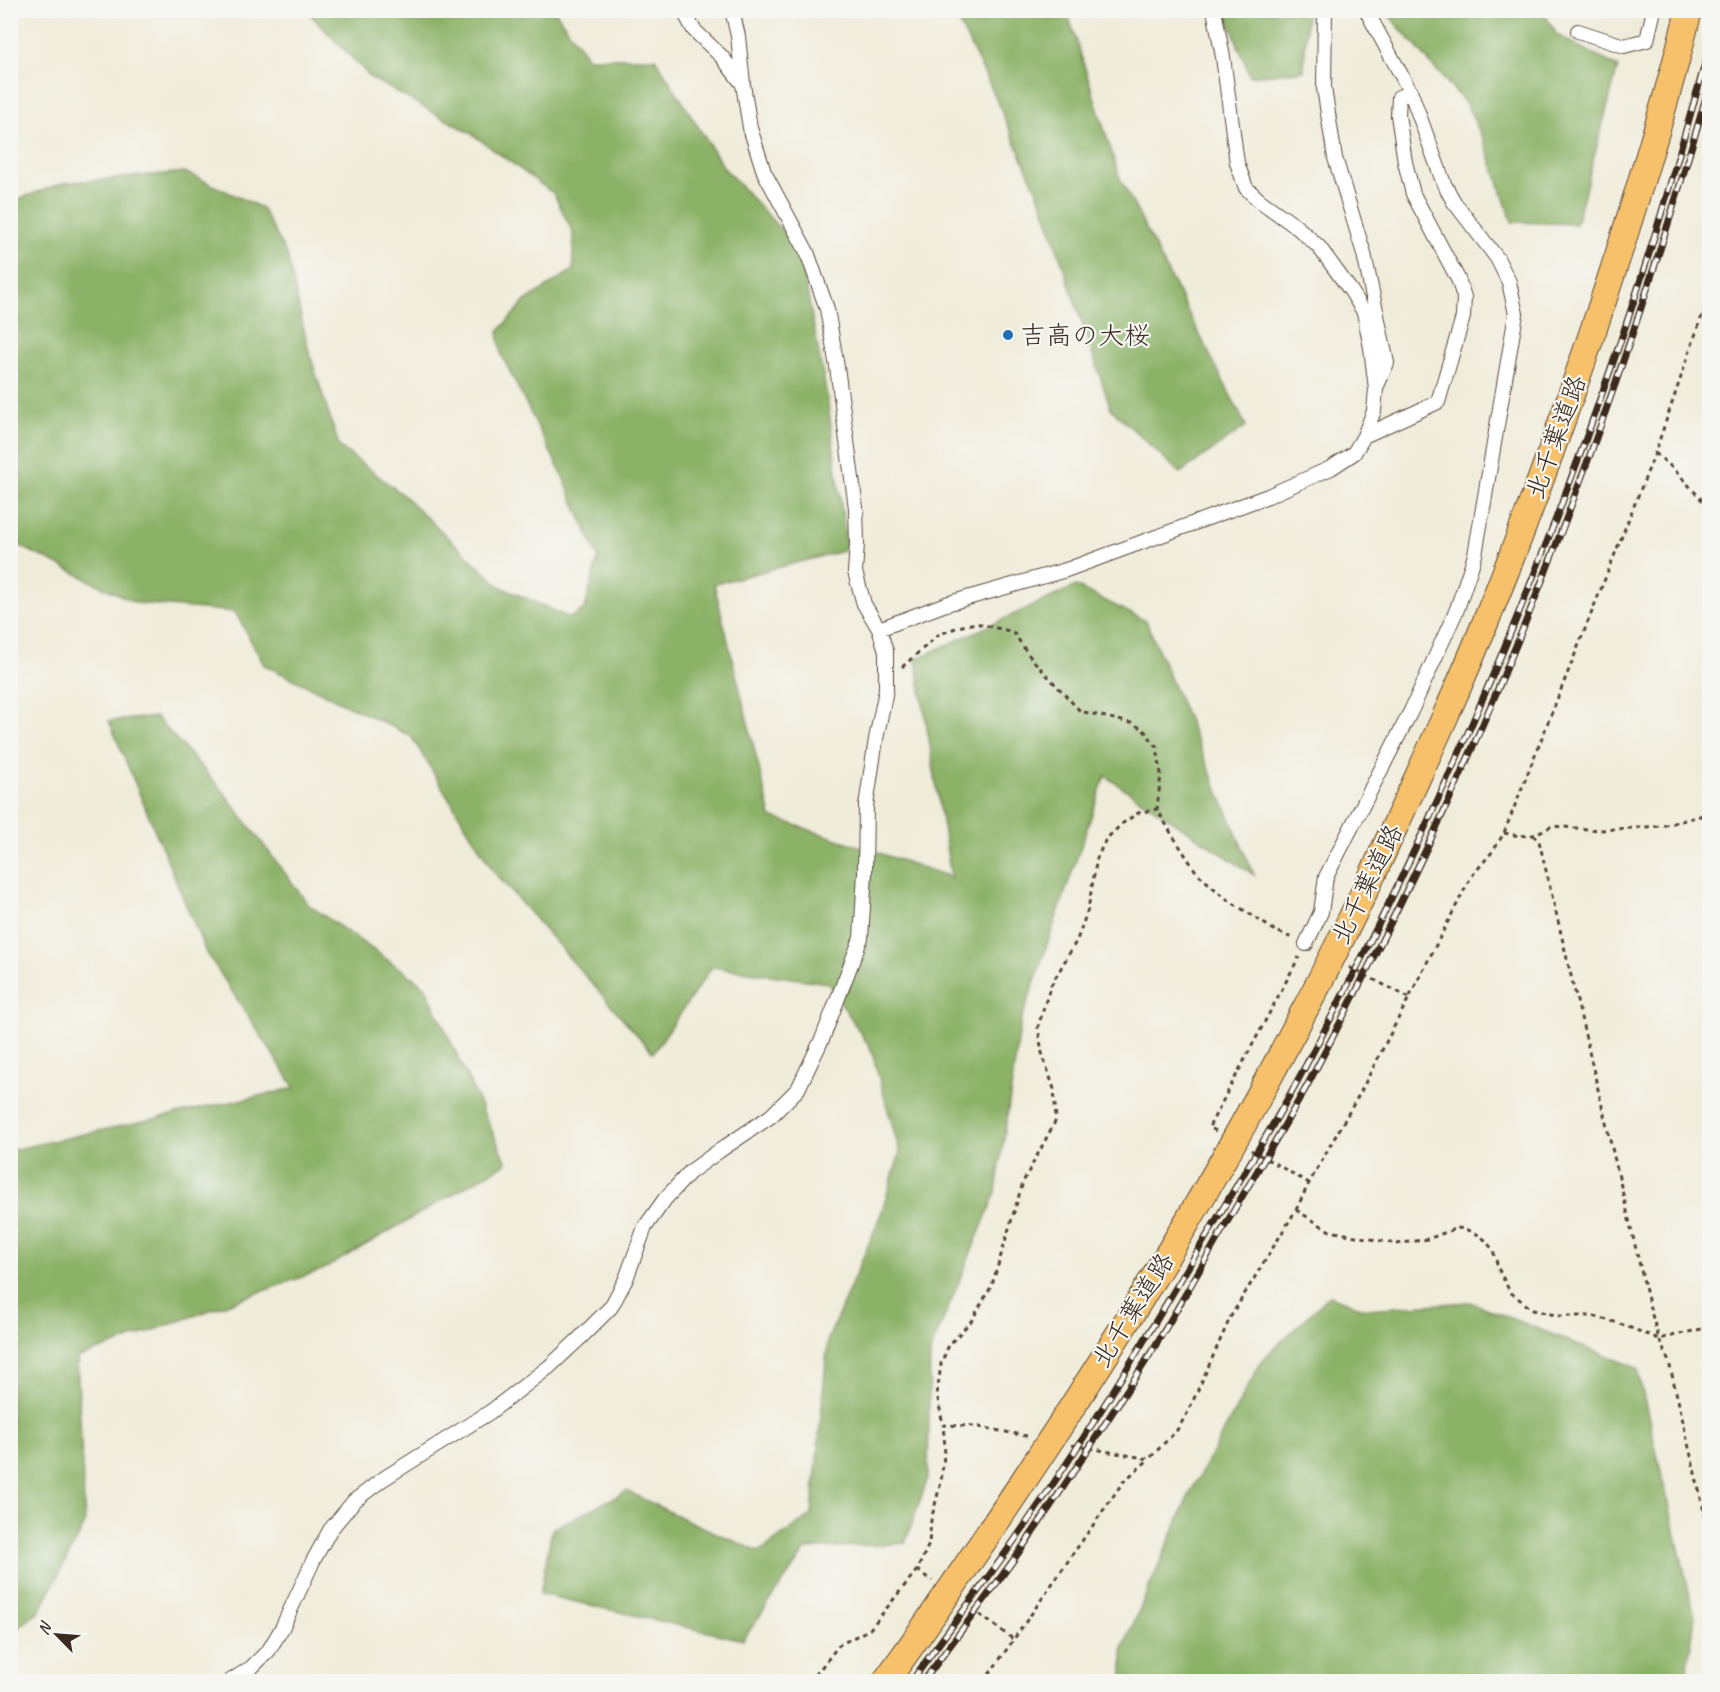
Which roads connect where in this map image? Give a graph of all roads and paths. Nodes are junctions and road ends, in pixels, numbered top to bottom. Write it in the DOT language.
graph roads {
  1 [pos="683,10"];
  2 [pos="732,10"];
  3 [pos="1214,10"];
  4 [pos="1324,10"];
  5 [pos="1365,10"];
  6 [pos="1654,10"];
  7 [pos="1689,10"];
  8 [pos="1578,31"];
  9 [pos="743,84"];
  10 [pos="1411,93"];
  11 [pos="1710,292"];
  12 [pos="1376,389"];
  13 [pos="1364,436"];
  14 [pos="1655,453"];
  15 [pos="1710,509"];
  16 [pos="879,629"];
  17 [pos="885,690"];
  18 [pos="1157,809"];
  19 [pos="1710,810"];
  20 [pos="1504,833"];
  21 [pos="1533,835"];
  22 [pos="1306,945"];
  23 [pos="1347,966"];
  24 [pos="1410,998"];
  25 [pos="1296,1210"];
  26 [pos="1710,1327"];
  27 [pos="1659,1340"];
  28 [pos="943,1425"];
  29 [pos="1033,1437"];
  30 [pos="1068,1444"];
  31 [pos="1149,1459"];
  32 [pos="1710,1537"];
  33 [pos="229,1682"];
  34 [pos="810,1682"];
  35 [pos="885,1682"];
  36 [pos="984,1682"];
  1 -- 9 [label="street"];
  2 -- 9 [label="street"];
  3 -- 12 [label="street"];
  4 -- 12 [label="street"];
  5 -- 10 [label="street"];
  6 -- 8 [label="street"];
  7 -- 35 [label="highway, 北千葉道路, bridge"];
  9 -- 16 [label="street"];
  10 -- 13 [label="street"];
  10 -- 22 [label="street"];
  11 -- 14 [label="path"];
  12 -- 13 [label="street"];
  13 -- 16 [label="street"];
  14 -- 15 [label="path"];
  14 -- 20 [label="path"];
  16 -- 17 [label="street"];
  17 -- 18 [label="path"];
  17 -- 33 [label="street"];
  18 -- 22 [label="path"];
  18 -- 28 [label="path"];
  19 -- 21 [label="path"];
  20 -- 21 [label="path"];
  20 -- 24 [label="path"];
  21 -- 27 [label="path"];
  23 -- 24 [label="path"];
  24 -- 25 [label="path"];
  25 -- 27 [label="path"];
  25 -- 31 [label="path"];
  26 -- 27 [label="path"];
  27 -- 32 [label="path"];
  28 -- 29 [label="path"];
  28 -- 34 [label="path"];
  30 -- 31 [label="path"];
  31 -- 36 [label="path"];
}
